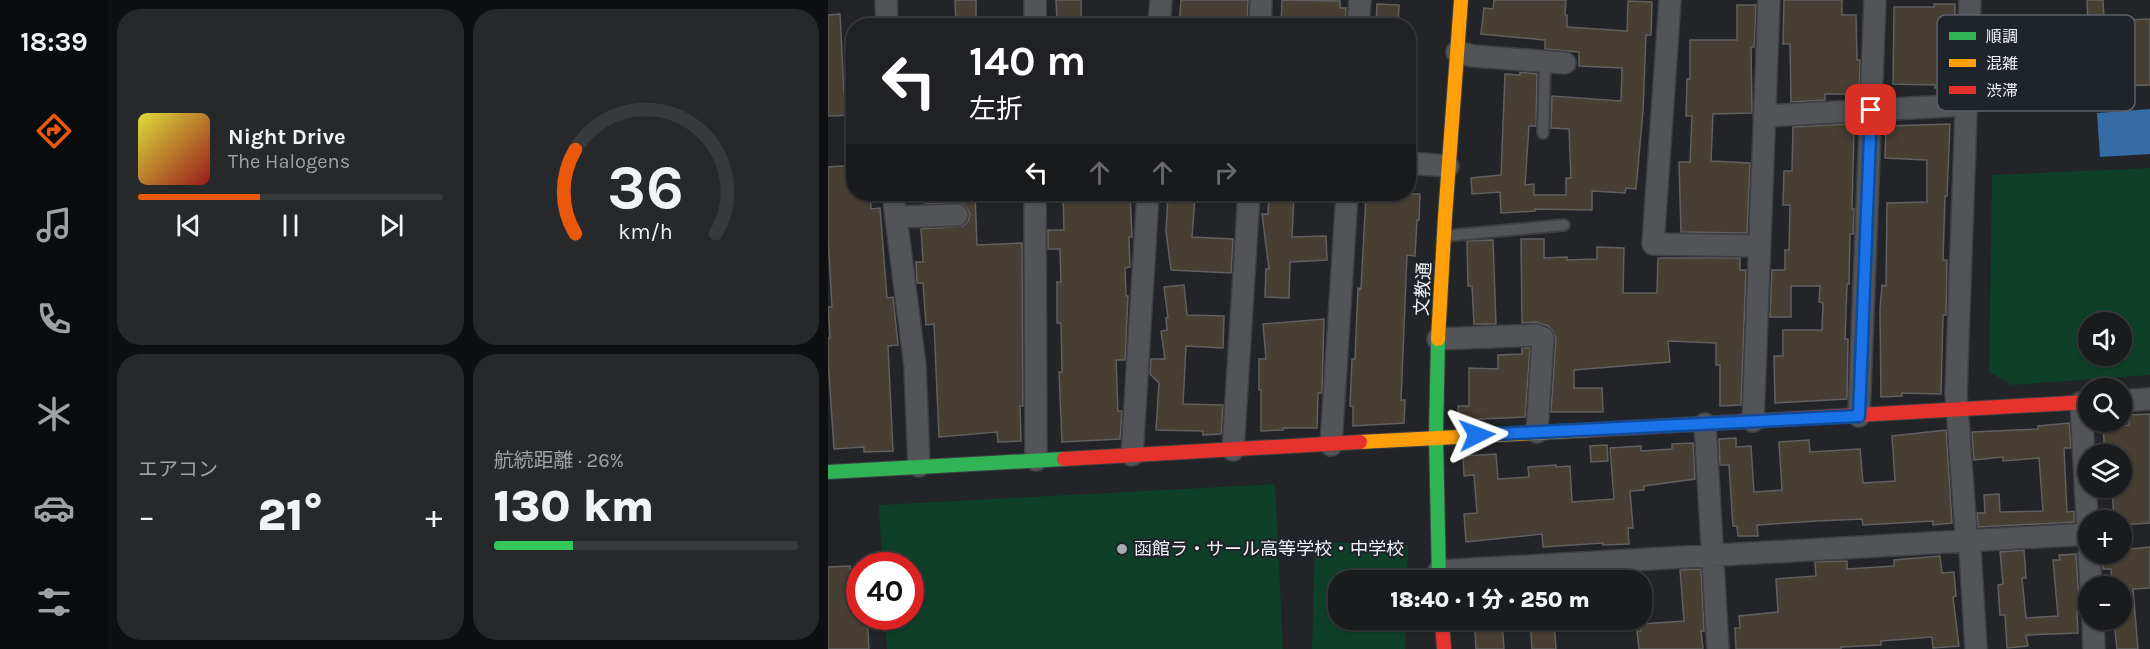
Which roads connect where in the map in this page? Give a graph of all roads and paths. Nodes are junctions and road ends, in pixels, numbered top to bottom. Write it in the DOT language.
graph roads {
  1 [pos="886,0"];
  2 [pos="1035,0"];
  3 [pos="1161,0"];
  4 [pos="1262,0"];
  5 [pos="1360,0"];
  6 [pos="1461,0"];
  7 [pos="1670,0"];
  8 [pos="1769,0"];
  9 [pos="1875,0"];
  10 [pos="1970,0"];
  11 [pos="1969,15"];
  12 [pos="887,18"];
  13 [pos="1035,18"];
  14 [pos="1160,18"];
  15 [pos="1261,18"];
  16 [pos="1359,18"];
  17 [pos="1457,52"];
  18 [pos="1555,63"];
  19 [pos="1937,107"];
  20 [pos="1871,110"];
  21 [pos="1966,111"];
  22 [pos="1764,116"];
  23 [pos="1543,133"];
  24 [pos="1416,164"];
  25 [pos="1448,166"];
  26 [pos="894,201"];
  27 [pos="1035,201"];
  28 [pos="1148,201"];
  29 [pos="1249,201"];
  30 [pos="1347,201"];
  31 [pos="957,215"];
  32 [pos="896,217"];
  33 [pos="1564,225"];
  34 [pos="1444,236"];
  35 [pos="1759,246"];
  36 [pos="1438,339"];
  37 [pos="2150,399"];
  38 [pos="2132,400"];
  39 [pos="2078,403"];
  40 [pos="1958,410"];
  41 [pos="1859,416"];
  42 [pos="1753,422"];
  43 [pos="1705,424"];
  44 [pos="1537,432"];
  45 [pos="2086,432"];
  46 [pos="1437,438"];
  47 [pos="1330,445"];
  48 [pos="1233,450"];
  49 [pos="1132,455"];
  50 [pos="1036,460"];
  51 [pos="919,466"];
  52 [pos="828,472"];
  53 [pos="2087,510"];
  54 [pos="2078,536"];
  55 [pos="1968,541"];
  56 [pos="1713,555"];
  57 [pos="1439,570"];
  58 [pos="1517,570"];
  59 [pos="1443,630"];
  60 [pos="2093,630"];
  61 [pos="1444,649"];
  62 [pos="1718,649"];
  63 [pos="1976,649"];
  64 [pos="2094,649"];
  1 -- 12 [label="street"];
  2 -- 13 [label="street"];
  3 -- 14 [label="street"];
  4 -- 15 [label="street"];
  5 -- 16 [label="street"];
  6 -- 17 [label="street, 文教通"];
  7 -- 35 [label="street"];
  8 -- 22 [label="street"];
  9 -- 20 [label="street"];
  10 -- 11 [label="street"];
  17 -- 18 [label="street"];
  17 -- 25 [label="street, 文教通"];
  18 -- 23 [label="lane"];
  19 -- 20 [label="street"];
  20 -- 22 [label="street"];
  20 -- 41 [label="street"];
  21 -- 40 [label="street"];
  22 -- 35 [label="street"];
  24 -- 25 [label="street"];
  25 -- 34 [label="street, 文教通"];
  26 -- 32 [label="street"];
  27 -- 50 [label="street"];
  28 -- 49 [label="street"];
  29 -- 48 [label="street"];
  30 -- 47 [label="street"];
  31 -- 32 [label="street"];
  32 -- 51 [label="street"];
  33 -- 34 [label="lane"];
  34 -- 36 [label="street, 文教通"];
  35 -- 42 [label="street"];
  36 -- 44 [label="street"];
  36 -- 46 [label="street, 文教通"];
  37 -- 38 [label="street"];
  39 -- 40 [label="street"];
  40 -- 41 [label="street"];
  40 -- 55 [label="street"];
  41 -- 42 [label="street"];
  42 -- 43 [label="street"];
  43 -- 44 [label="street"];
  43 -- 56 [label="street"];
  44 -- 46 [label="street"];
  45 -- 53 [label="street"];
  46 -- 47 [label="street"];
  46 -- 57 [label="street, 文教通"];
  47 -- 48 [label="street"];
  48 -- 49 [label="street"];
  49 -- 50 [label="street"];
  50 -- 51 [label="street"];
  51 -- 52 [label="street"];
  54 -- 55 [label="street"];
  55 -- 56 [label="street"];
  55 -- 63 [label="street"];
  56 -- 58 [label="street"];
  56 -- 62 [label="street"];
  59 -- 61 [label="street"];
  60 -- 64 [label="street"];
}
